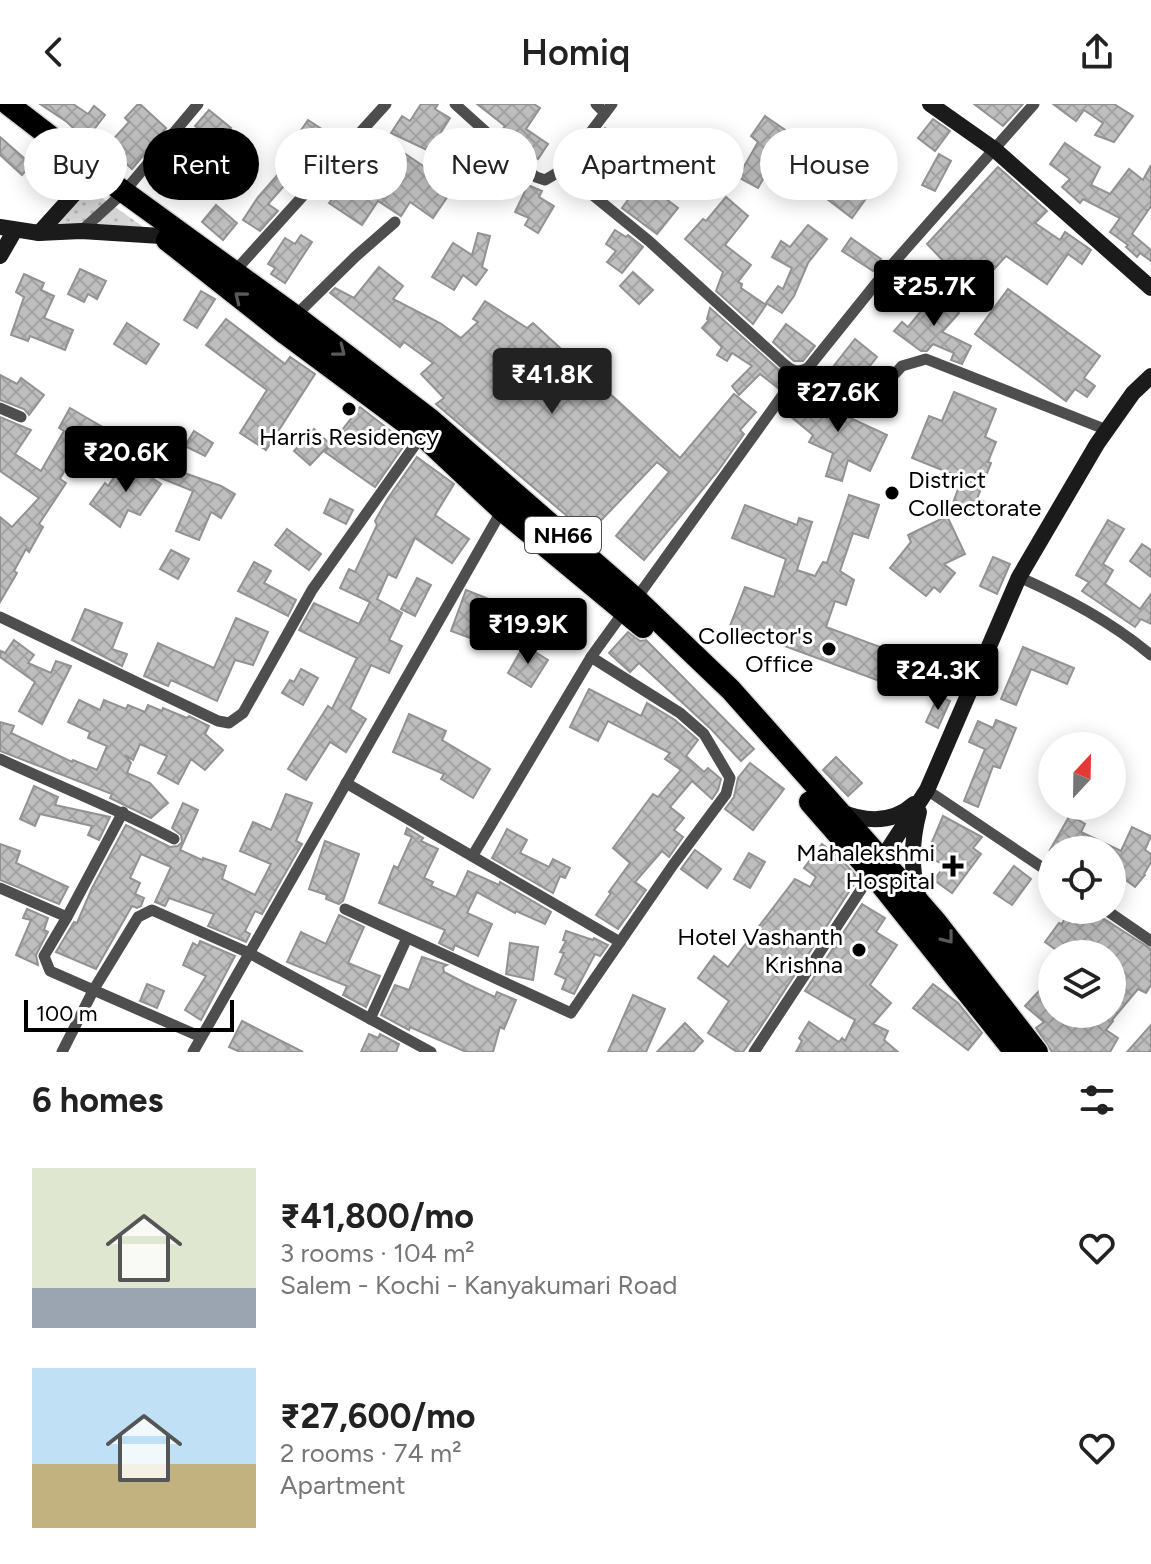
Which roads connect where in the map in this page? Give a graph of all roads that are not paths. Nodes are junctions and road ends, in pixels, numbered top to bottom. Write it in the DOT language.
graph roads {
  1 [pos="198,104"];
  2 [pos="386,104"];
  3 [pos="455,104"];
  4 [pos="930,104"];
  5 [pos="1034,104"];
  6 [pos="605,107"];
  7 [pos="10,108"];
  8 [pos="33,128"];
  9 [pos="591,128"];
  10 [pos="994,149"];
  11 [pos="553,175"];
  12 [pos="127,186"];
  13 [pos="69,200"];
  14 [pos="114,200"];
  15 [pos="124,200"];
  16 [pos="599,200"];
  17 [pos="395,222"];
  18 [pos="8,228"];
  19 [pos="165,230"];
  20 [pos="81,231"];
  21 [pos="39,233"];
  22 [pos="0,256"];
  23 [pos="235,271"];
  24 [pos="1151,288"];
  25 [pos="295,316"];
  26 [pos="804,370"];
  27 [pos="1151,376"];
  28 [pos="0,408"];
  29 [pos="21,417"];
  30 [pos="1107,430"];
  31 [pos="422,435"];
  32 [pos="469,466"];
  33 [pos="502,510"];
  34 [pos="1019,577"];
  35 [pos="630,604"];
  36 [pos="0,617"];
  37 [pos="1151,655"];
  38 [pos="591,657"];
  39 [pos="0,759"];
  40 [pos="346,783"];
  41 [pos="925,792"];
  42 [pos="836,809"];
  43 [pos="123,812"];
  44 [pos="913,835"];
  45 [pos="174,839"];
  46 [pos="473,855"];
  47 [pos="1038,865"];
  48 [pos="882,873"];
  49 [pos="0,888"];
  50 [pos="345,909"];
  51 [pos="924,911"];
  52 [pos="67,917"];
  53 [pos="1126,924"];
  54 [pos="407,938"];
  55 [pos="1151,941"];
  56 [pos="620,942"];
  57 [pos="249,953"];
  58 [pos="94,989"];
  59 [pos="370,1019"];
  60 [pos="201,1037"];
  61 [pos="1014,1046"];
  62 [pos="62,1052"];
  63 [pos="193,1052"];
  64 [pos="431,1052"];
  65 [pos="754,1052"];
  66 [pos="1037,1052"];
  1 -- 12 [label="street"];
  2 -- 23 [label="street"];
  3 -- 11 [label="street"];
  4 -- 10 [label="main road"];
  5 -- 10 [label="street"];
  6 -- 9 [label="street"];
  7 -- 8 [label="highway, NH66"];
  10 -- 24 [label="main road"];
  10 -- 26 [label="street"];
  13 -- 21 [label="main road"];
  14 -- 20 [label="street"];
  15 -- 19 [label="highway, NH66"];
  16 -- 26 [label="street"];
  17 -- 25 [label="street"];
  18 -- 21 [label="main road"];
  18 -- 22 [label="main road"];
  19 -- 20 [label="main road"];
  19 -- 23 [label="highway, NH66"];
  31 -- 19 [label="highway, NH66, one-way"];
  20 -- 21 [label="main road"];
  23 -- 25 [label="highway, NH66"];
  25 -- 32 [label="highway, NH66, one-way"];
  26 -- 30 [label="street"];
  26 -- 35 [label="street"];
  27 -- 30 [label="main road"];
  28 -- 29 [label="street"];
  30 -- 34 [label="main road"];
  31 -- 32 [label="highway, NH66"];
  31 -- 36 [label="street"];
  32 -- 33 [label="highway, NH66"];
  32 -- 35 [label="highway, NH66"];
  33 -- 35 [label="highway, NH66"];
  33 -- 40 [label="street"];
  34 -- 37 [label="street"];
  34 -- 41 [label="main road"];
  35 -- 38 [label="street"];
  35 -- 42 [label="highway, NH66"];
  35 -- 48 [label="highway, NH66"];
  38 -- 46 [label="street"];
  38 -- 56 [label="street"];
  39 -- 43 [label="street"];
  40 -- 46 [label="street"];
  40 -- 57 [label="street"];
  41 -- 42 [label="main road"];
  41 -- 44 [label="main road"];
  41 -- 47 [label="street"];
  41 -- 48 [label="main road"];
  42 -- 48 [label="highway, NH66"];
  43 -- 45 [label="street"];
  43 -- 52 [label="street"];
  44 -- 48 [label="main road"];
  44 -- 51 [label="main road"];
  46 -- 56 [label="street"];
  48 -- 51 [label="highway, NH66"];
  48 -- 61 [label="highway, NH66"];
  48 -- 65 [label="street"];
  49 -- 52 [label="street"];
  50 -- 54 [label="street"];
  51 -- 61 [label="highway, NH66, one-way"];
  52 -- 58 [label="street"];
  53 -- 55 [label="street"];
  54 -- 56 [label="street"];
  54 -- 59 [label="street"];
  57 -- 58 [label="street"];
  57 -- 59 [label="street"];
  57 -- 60 [label="street"];
  58 -- 60 [label="street"];
  58 -- 62 [label="street"];
  59 -- 64 [label="street"];
  60 -- 63 [label="street"];
  61 -- 66 [label="highway, NH66"];
}
